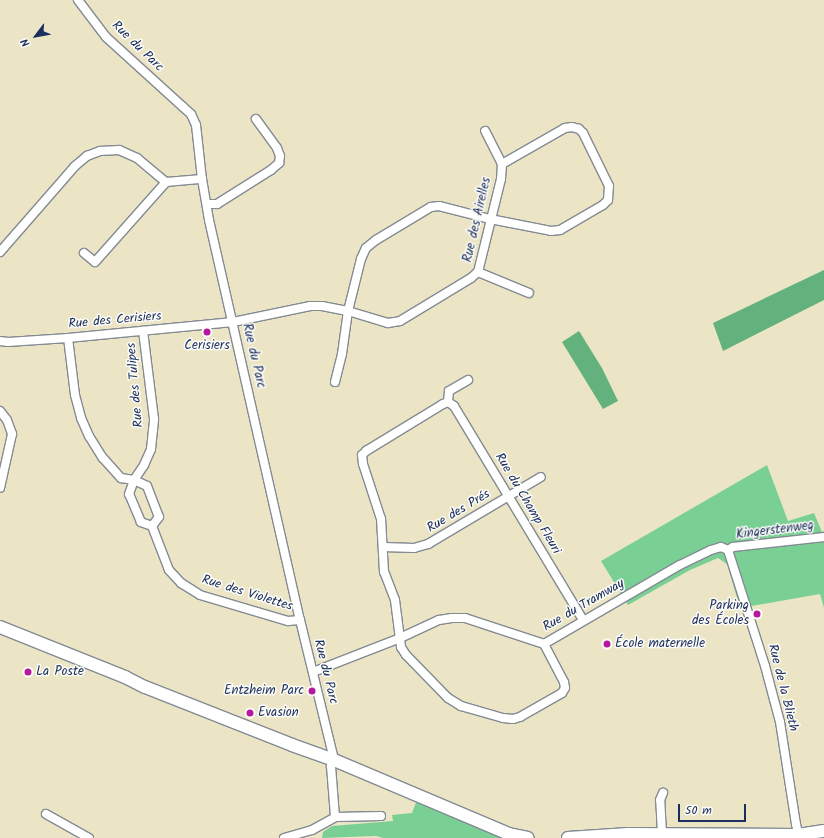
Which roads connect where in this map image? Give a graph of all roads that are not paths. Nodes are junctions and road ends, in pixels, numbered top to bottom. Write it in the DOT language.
graph roads {
  1 [pos="78,0"];
  2 [pos="256,119"];
  3 [pos="485,131"];
  4 [pos="502,164"];
  5 [pos="202,179"];
  6 [pos="166,182"];
  7 [pos="207,204"];
  8 [pos="490,219"];
  9 [pos="0,252"];
  10 [pos="84,253"];
  11 [pos="478,272"];
  12 [pos="529,292"];
  13 [pos="348,312"];
  14 [pos="233,322"];
  15 [pos="143,331"];
  16 [pos="68,338"];
  17 [pos="0,341"];
  18 [pos="468,380"];
  19 [pos="335,382"];
  20 [pos="448,402"];
  21 [pos="0,411"];
  22 [pos="541,477"];
  23 [pos="134,480"];
  24 [pos="0,488"];
  25 [pos="508,496"];
  26 [pos="152,526"];
  27 [pos="824,537"];
  28 [pos="383,547"];
  29 [pos="728,550"];
  30 [pos="300,620"];
  31 [pos="583,620"];
  32 [pos="0,626"];
  33 [pos="400,638"];
  34 [pos="544,644"];
  35 [pos="313,672"];
  36 [pos="334,760"];
  37 [pos="663,793"];
  38 [pos="46,814"];
  39 [pos="381,816"];
  40 [pos="335,817"];
  41 [pos="312,830"];
  42 [pos="824,831"];
  43 [pos="662,834"];
  44 [pos="799,836"];
  45 [pos="89,838"];
  46 [pos="284,838"];
  47 [pos="315,838"];
  48 [pos="528,838"];
  49 [pos="568,838"];
  1 -- 5 [label="street, Rue du Parc"];
  2 -- 7 [label="street"];
  3 -- 4 [label="street, Rue des Airelles"];
  4 -- 8 [label="street, Rue des Airelles"];
  4 -- 8 [label="street"];
  5 -- 6 [label="street"];
  5 -- 7 [label="street, Rue du Parc"];
  6 -- 9 [label="street"];
  6 -- 10 [label="street"];
  7 -- 14 [label="street, Rue du Parc"];
  8 -- 11 [label="street, Rue des Airelles"];
  8 -- 13 [label="street"];
  11 -- 12 [label="street"];
  11 -- 13 [label="street, Rue des Airelles"];
  13 -- 14 [label="street, Rue des Airelles"];
  13 -- 19 [label="street"];
  14 -- 15 [label="street, Rue des Cerisiers"];
  14 -- 30 [label="street, Rue du Parc"];
  15 -- 16 [label="street, Rue des Cerisiers"];
  15 -- 23 [label="street, Rue des Tulipes"];
  16 -- 17 [label="street, Rue des Cerisiers"];
  16 -- 23 [label="street"];
  18 -- 20 [label="street"];
  20 -- 25 [label="street, Rue du Champ Fleuri"];
  20 -- 28 [label="street"];
  21 -- 24 [label="street"];
  22 -- 25 [label="street, Rue des Prés"];
  23 -- 26 [label="street, Rue des Violettes"];
  23 -- 26 [label="street"];
  25 -- 28 [label="street, Rue des Prés"];
  25 -- 31 [label="street, Rue du Champ Fleuri"];
  26 -- 30 [label="street, Rue des Violettes"];
  27 -- 29 [label="street, Kingerstenweg"];
  28 -- 33 [label="street"];
  29 -- 31 [label="street, Rue du Tramway"];
  29 -- 44 [label="street, Rue de la Blieth"];
  30 -- 35 [label="street, Rue du Parc"];
  31 -- 34 [label="street, Rue du Tramway"];
  32 -- 36 [label="main road"];
  33 -- 34 [label="street, Rue du Tramway"];
  33 -- 34 [label="street"];
  33 -- 35 [label="street, Rue du Tramway"];
  35 -- 36 [label="street, Rue du Parc"];
  36 -- 40 [label="street, Rue du Parc"];
  36 -- 48 [label="main road"];
  37 -- 43 [label="street"];
  38 -- 45 [label="street"];
  39 -- 40 [label="street"];
  40 -- 41 [label="street"];
  41 -- 46 [label="street"];
  41 -- 47 [label="street"];
  42 -- 44 [label="main road"];
  43 -- 44 [label="main road"];
  43 -- 49 [label="main road"];
}
